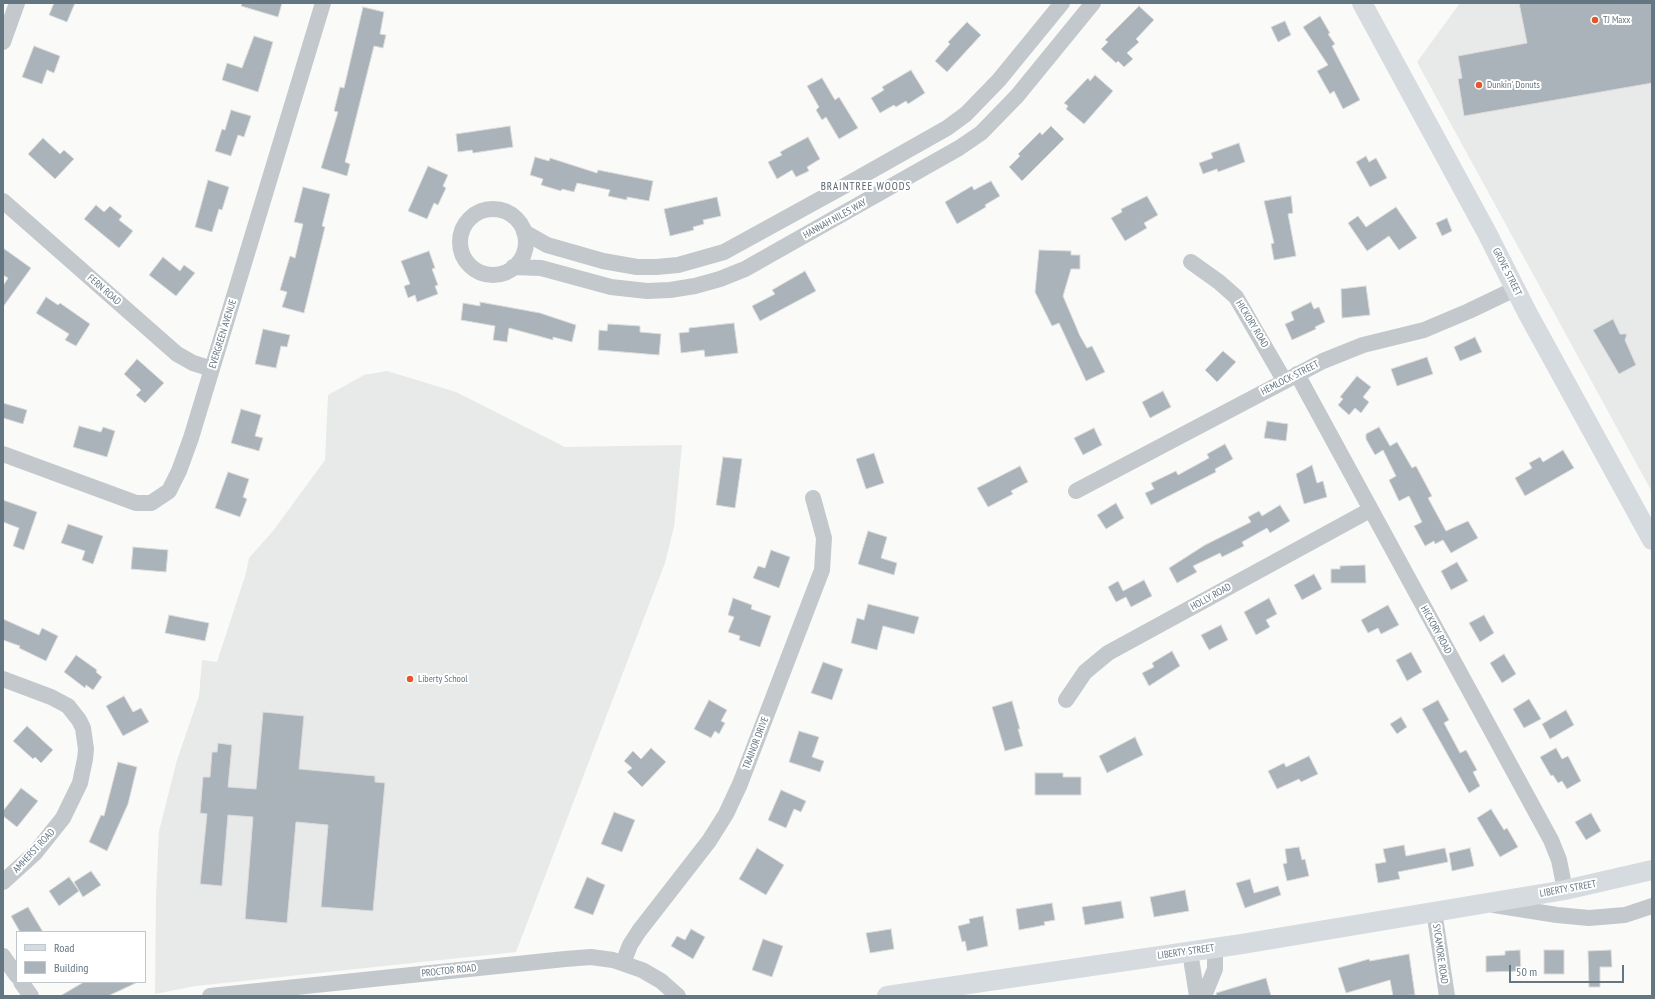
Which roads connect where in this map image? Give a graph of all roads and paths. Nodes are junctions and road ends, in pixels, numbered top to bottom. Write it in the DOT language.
graph roads {
  1 [pos="17,3"];
  2 [pos="323,3"];
  3 [pos="1062,3"];
  4 [pos="1093,3"];
  5 [pos="1362,3"];
  6 [pos="1032,40"];
  7 [pos="3,42"];
  8 [pos="1051,55"];
  9 [pos="846,185"];
  10 [pos="3,201"];
  11 [pos="858,206"];
  12 [pos="524,232"];
  13 [pos="1192,262"];
  14 [pos="513,267"];
  15 [pos="1515,289"];
  16 [pos="212,369"];
  17 [pos="1291,377"];
  18 [pos="3,454"];
  19 [pos="1076,491"];
  20 [pos="813,498"];
  21 [pos="1370,510"];
  22 [pos="1652,540"];
  23 [pos="3,679"];
  24 [pos="1066,700"];
  25 [pos="1652,870"];
  26 [pos="3,882"];
  27 [pos="1565,890"];
  28 [pos="1484,903"];
  29 [pos="1652,906"];
  30 [pos="1434,911"];
  31 [pos="1215,948"];
  32 [pos="1190,952"];
  33 [pos="3,956"];
  34 [pos="623,963"];
  35 [pos="16,975"];
  36 [pos="22,983"];
  37 [pos="31,996"];
  38 [pos="210,996"];
  39 [pos="678,996"];
  40 [pos="887,996"];
  41 [pos="1197,996"];
  42 [pos="1204,996"];
  43 [pos="1447,996"];
  1 -- 7 [label="street"];
  2 -- 16 [label="street, EVERGREEN AVENUE"];
  3 -- 6 [label="street, HANNAH NILES WAY"];
  4 -- 8 [label="street, HANNAH NILES WAY"];
  5 -- 15 [label="main road, GROVE STREET"];
  6 -- 8 [label="street"];
  6 -- 9 [label="street, HANNAH NILES WAY"];
  8 -- 11 [label="street, HANNAH NILES WAY"];
  9 -- 11 [label="street"];
  9 -- 12 [label="street, HANNAH NILES WAY"];
  10 -- 16 [label="street, FERN ROAD"];
  11 -- 14 [label="street, HANNAH NILES WAY"];
  12 -- 14 [label="street"];
  12 -- 14 [label="street, HANNAH NILES WAY"];
  13 -- 17 [label="street, HICKORY ROAD"];
  15 -- 17 [label="street, HEMLOCK STREET"];
  15 -- 22 [label="main road, GROVE STREET"];
  16 -- 18 [label="street, EVERGREEN AVENUE"];
  17 -- 19 [label="street, HEMLOCK STREET"];
  17 -- 21 [label="street, HICKORY ROAD"];
  20 -- 34 [label="street, TRAINOR DRIVE"];
  21 -- 24 [label="street, HOLLY ROAD"];
  21 -- 27 [label="street, HICKORY ROAD"];
  23 -- 26 [label="street, AMHERST ROAD"];
  25 -- 27 [label="main road, LIBERTY STREET"];
  27 -- 28 [label="main road, LIBERTY STREET"];
  28 -- 29 [label="street, LIBERTY STREET"];
  28 -- 30 [label="main road, LIBERTY STREET"];
  30 -- 31 [label="main road, LIBERTY STREET"];
  30 -- 43 [label="street, SYCAMORE ROAD"];
  31 -- 32 [label="main road, LIBERTY STREET"];
  31 -- 42 [label="street"];
  32 -- 40 [label="main road, LIBERTY STREET"];
  32 -- 41 [label="street"];
  33 -- 35 [label="street"];
  34 -- 38 [label="street, PROCTOR ROAD"];
  34 -- 39 [label="street, PROCTOR ROAD"];
  36 -- 37 [label="street"];
}
